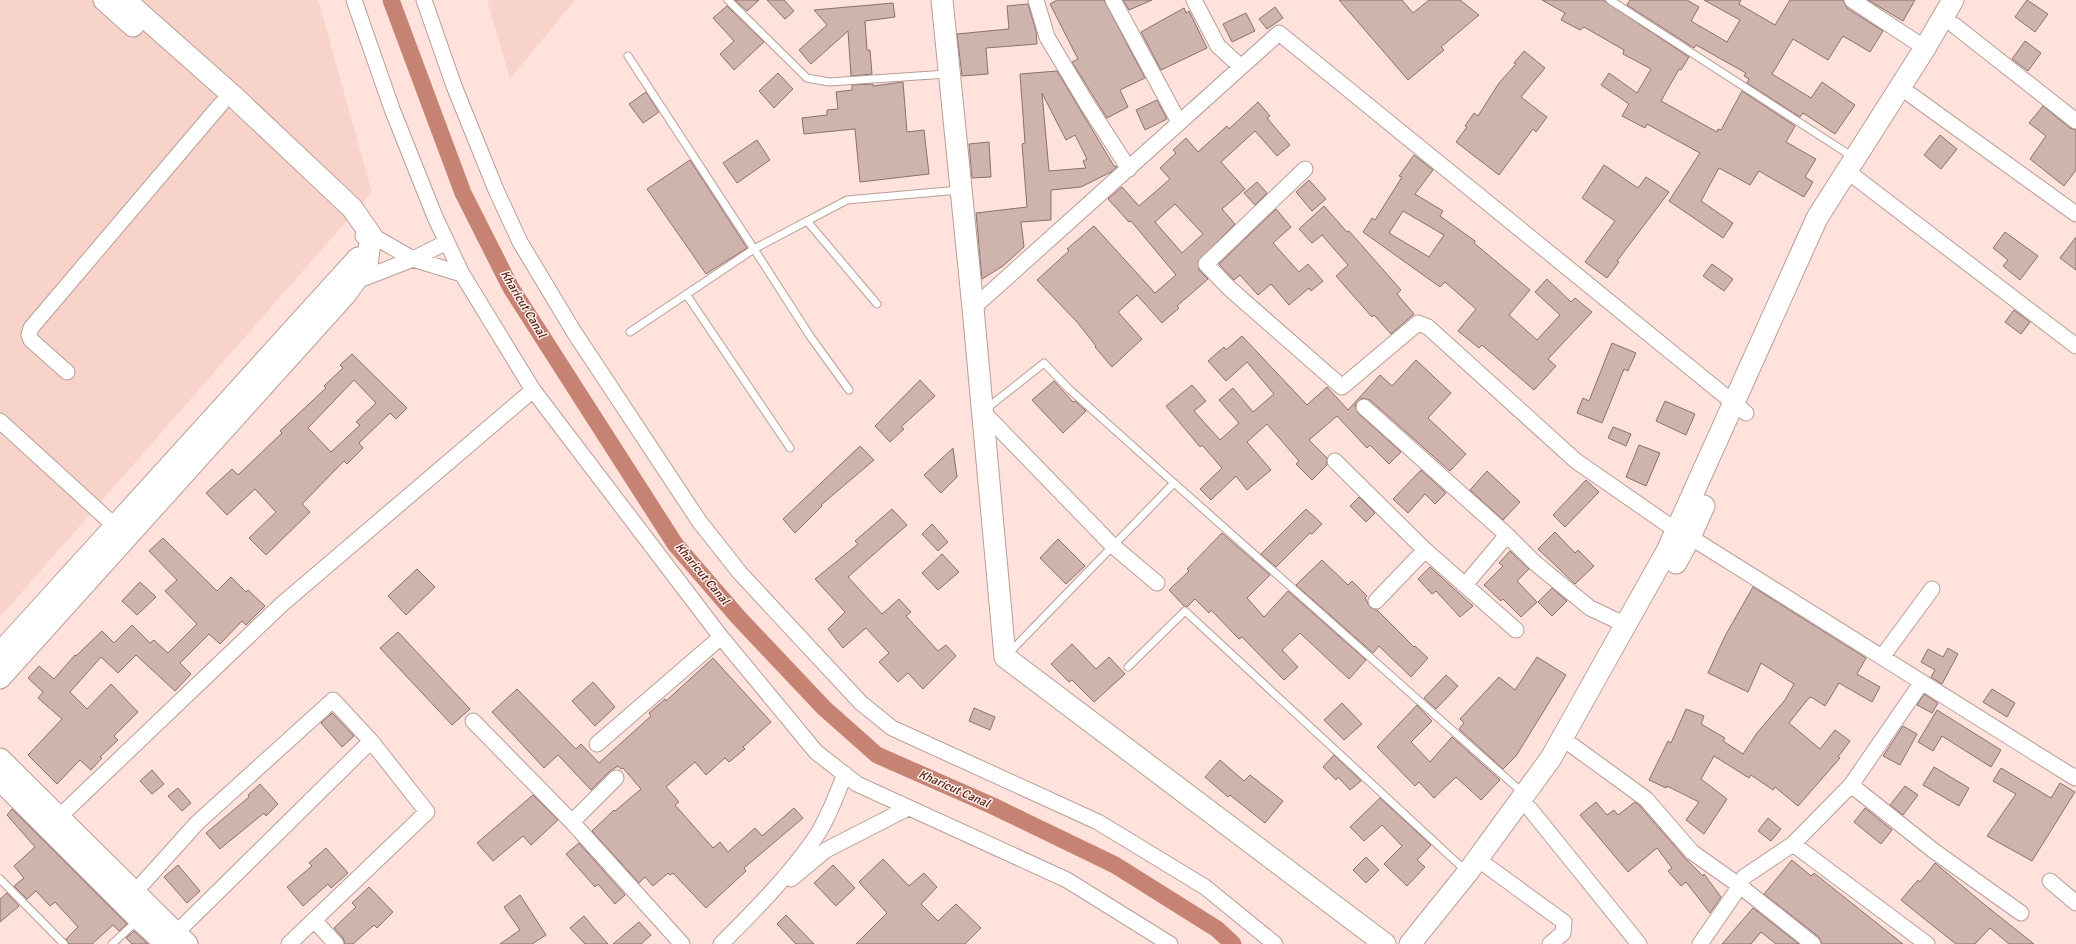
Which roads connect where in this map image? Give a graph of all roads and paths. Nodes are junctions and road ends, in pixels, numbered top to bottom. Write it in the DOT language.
graph roads {
  1 [pos="104,0"];
  2 [pos="125,0"];
  3 [pos="354,0"];
  4 [pos="424,0"];
  5 [pos="728,0"];
  6 [pos="942,0"];
  7 [pos="1036,0"];
  8 [pos="1113,0"];
  9 [pos="1194,0"];
  10 [pos="1610,0"];
  11 [pos="1852,0"];
  12 [pos="1963,1"];
  13 [pos="1954,25"];
  14 [pos="1925,48"];
  15 [pos="628,56"];
  16 [pos="1241,67"];
  17 [pos="950,73"];
  18 [pos="1911,95"];
  19 [pos="221,104"];
  20 [pos="2076,121"];
  21 [pos="1179,122"];
  22 [pos="1129,169"];
  23 [pos="1305,169"];
  24 [pos="1854,169"];
  25 [pos="961,190"];
  26 [pos="2076,214"];
  27 [pos="807,222"];
  28 [pos="366,236"];
  29 [pos="447,242"];
  30 [pos="754,249"];
  31 [pos="413,259"];
  32 [pos="462,274"];
  33 [pos="349,278"];
  34 [pos="686,294"];
  35 [pos="877,304"];
  36 [pos="973,308"];
  37 [pos="630,332"];
  38 [pos="2076,346"];
  39 [pos="67,372"];
  40 [pos="533,390"];
  41 [pos="849,390"];
  42 [pos="1364,406"];
  43 [pos="1740,409"];
  44 [pos="982,412"];
  45 [pos="0,421"];
  46 [pos="790,448"];
  47 [pos="1335,461"];
  48 [pos="1174,483"];
  49 [pos="115,526"];
  50 [pos="1684,534"];
  51 [pos="1507,536"];
  52 [pos="1112,545"];
  53 [pos="1425,550"];
  54 [pos="1157,583"];
  55 [pos="1465,585"];
  56 [pos="1932,589"];
  57 [pos="1376,601"];
  58 [pos="1626,625"];
  59 [pos="1516,630"];
  60 [pos="722,637"];
  61 [pos="0,654"];
  62 [pos="1005,657"];
  63 [pos="1882,657"];
  64 [pos="1128,667"];
  65 [pos="0,678"];
  66 [pos="1922,682"];
  67 [pos="473,721"];
  68 [pos="371,741"];
  69 [pos="597,744"];
  70 [pos="1573,746"];
  71 [pos="0,759"];
  72 [pos="845,774"];
  73 [pos="616,778"];
  74 [pos="0,780"];
  75 [pos="2076,782"];
  76 [pos="1851,785"];
  77 [pos="1528,802"];
  78 [pos="908,808"];
  79 [pos="59,817"];
  80 [pos="572,822"];
  81 [pos="1793,844"];
  82 [pos="1487,866"];
  83 [pos="1468,872"];
  84 [pos="0,879"];
  85 [pos="2050,881"];
  86 [pos="1740,886"];
  87 [pos="135,892"];
  88 [pos="770,895"];
  89 [pos="2076,903"];
  90 [pos="2021,913"];
  91 [pos="139,919"];
  92 [pos="314,920"];
  93 [pos="176,940"];
  94 [pos="64,944"];
  95 [pos="112,944"];
  96 [pos="289,944"];
  97 [pos="336,944"];
  98 [pos="682,944"];
  99 [pos="721,944"];
  100 [pos="1170,944"];
  101 [pos="1275,944"];
  102 [pos="1385,944"];
  103 [pos="1393,944"];
  104 [pos="1409,944"];
  105 [pos="1428,944"];
  106 [pos="1550,944"];
  107 [pos="1639,944"];
  108 [pos="1700,944"];
  109 [pos="1812,944"];
  110 [pos="1927,944"];
  1 -- 19 [label="street"];
  2 -- 28 [label="street"];
  3 -- 29 [label="street"];
  4 -- 101 [label="street"];
  5 -- 17 [label="lane"];
  6 -- 17 [label="street"];
  7 -- 22 [label="street"];
  8 -- 21 [label="street"];
  9 -- 16 [label="street"];
  10 -- 24 [label="lane"];
  11 -- 14 [label="street"];
  12 -- 13 [label="street"];
  12 -- 14 [label="street"];
  13 -- 18 [label="street"];
  13 -- 20 [label="street"];
  14 -- 24 [label="street"];
  15 -- 30 [label="lane"];
  16 -- 21 [label="street"];
  16 -- 43 [label="street"];
  17 -- 25 [label="street"];
  18 -- 24 [label="street"];
  18 -- 26 [label="street"];
  19 -- 28 [label="street"];
  19 -- 39 [label="street"];
  21 -- 22 [label="street"];
  22 -- 36 [label="street"];
  23 -- 50 [label="street"];
  24 -- 38 [label="street"];
  24 -- 43 [label="street"];
  25 -- 27 [label="lane"];
  25 -- 36 [label="street"];
  27 -- 30 [label="lane"];
  27 -- 35 [label="lane"];
  28 -- 31 [label="street"];
  28 -- 33 [label="street"];
  29 -- 31 [label="street"];
  29 -- 32 [label="street"];
  30 -- 34 [label="lane"];
  30 -- 41 [label="lane"];
  31 -- 32 [label="street"];
  31 -- 33 [label="street"];
  32 -- 40 [label="street"];
  33 -- 49 [label="street"];
  33 -- 65 [label="street"];
  34 -- 37 [label="lane"];
  34 -- 46 [label="lane"];
  36 -- 44 [label="street"];
  40 -- 60 [label="street"];
  40 -- 79 [label="street"];
  42 -- 51 [label="street"];
  43 -- 50 [label="street"];
  44 -- 48 [label="lane"];
  44 -- 52 [label="street"];
  44 -- 62 [label="street"];
  45 -- 49 [label="street"];
  47 -- 53 [label="street"];
  48 -- 52 [label="lane"];
  48 -- 77 [label="lane"];
  49 -- 61 [label="street"];
  50 -- 58 [label="street"];
  50 -- 63 [label="street"];
  50 -- 70 [label="street"];
  51 -- 55 [label="street"];
  51 -- 58 [label="street"];
  52 -- 54 [label="street"];
  52 -- 62 [label="lane"];
  53 -- 55 [label="street"];
  53 -- 57 [label="street"];
  55 -- 59 [label="street"];
  56 -- 63 [label="street"];
  58 -- 77 [label="street"];
  60 -- 69 [label="street"];
  60 -- 72 [label="street"];
  62 -- 102 [label="street"];
  63 -- 66 [label="street"];
  64 -- 83 [label="lane"];
  66 -- 75 [label="street"];
  66 -- 76 [label="street"];
  67 -- 80 [label="street"];
  68 -- 87 [label="street"];
  68 -- 92 [label="street"];
  68 -- 93 [label="street"];
  70 -- 77 [label="street"];
  70 -- 86 [label="street"];
  71 -- 79 [label="street"];
  72 -- 78 [label="street"];
  72 -- 88 [label="street"];
  73 -- 80 [label="street"];
  74 -- 91 [label="street"];
  76 -- 81 [label="street"];
  76 -- 90 [label="street"];
  77 -- 82 [label="street"];
  77 -- 83 [label="street"];
  77 -- 107 [label="street"];
  78 -- 88 [label="street"];
  78 -- 100 [label="street"];
  79 -- 87 [label="street"];
  80 -- 98 [label="street"];
  81 -- 86 [label="street"];
  81 -- 110 [label="street"];
  82 -- 105 [label="street"];
  82 -- 106 [label="street"];
  83 -- 104 [label="street"];
  84 -- 94 [label="lane"];
  85 -- 89 [label="street"];
  86 -- 108 [label="street"];
  86 -- 109 [label="street"];
  87 -- 93 [label="street"];
  88 -- 99 [label="street"];
  91 -- 93 [label="street"];
  91 -- 95 [label="lane"];
  92 -- 96 [label="street"];
  92 -- 97 [label="street"];
  103 -- 104 [label="street"];
}
